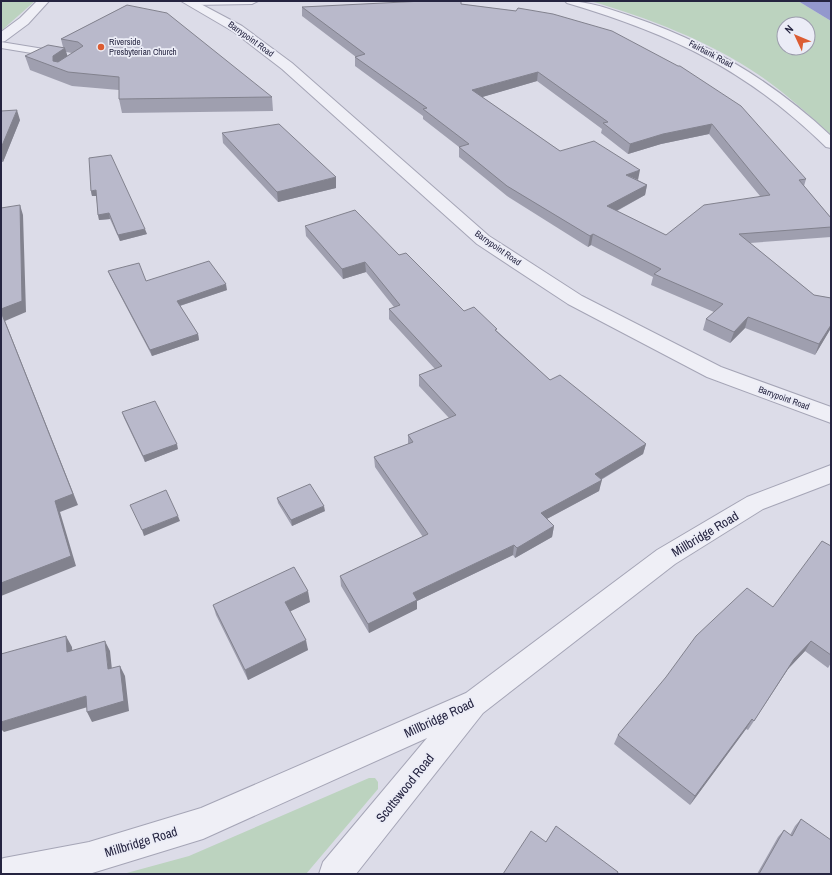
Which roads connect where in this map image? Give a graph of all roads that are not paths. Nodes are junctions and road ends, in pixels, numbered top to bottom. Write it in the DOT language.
graph roads {
  1 [pos="43,1"];
  2 [pos="252,1"];
  3 [pos="571,1"];
  4 [pos="190,2"];
  5 [pos="1,38"];
  6 [pos="1,45"];
  7 [pos="66,56"];
  8 [pos="831,144"];
  9 [pos="831,415"];
  10 [pos="831,474"];
  11 [pos="476,702"];
  12 [pos="4,874"];
  13 [pos="335,874"];
  1 -- 5 [label="street"];
  2 -- 4 [label="street"];
  3 -- 8 [label="street, Fairbank Road"];
  4 -- 9 [label="street, Barrypoint Road"];
  6 -- 7 [label="lane"];
  10 -- 11 [label="street, Millbridge Road"];
  11 -- 12 [label="street, Millbridge Road"];
  11 -- 13 [label="street, Scottswood Road"];
}
